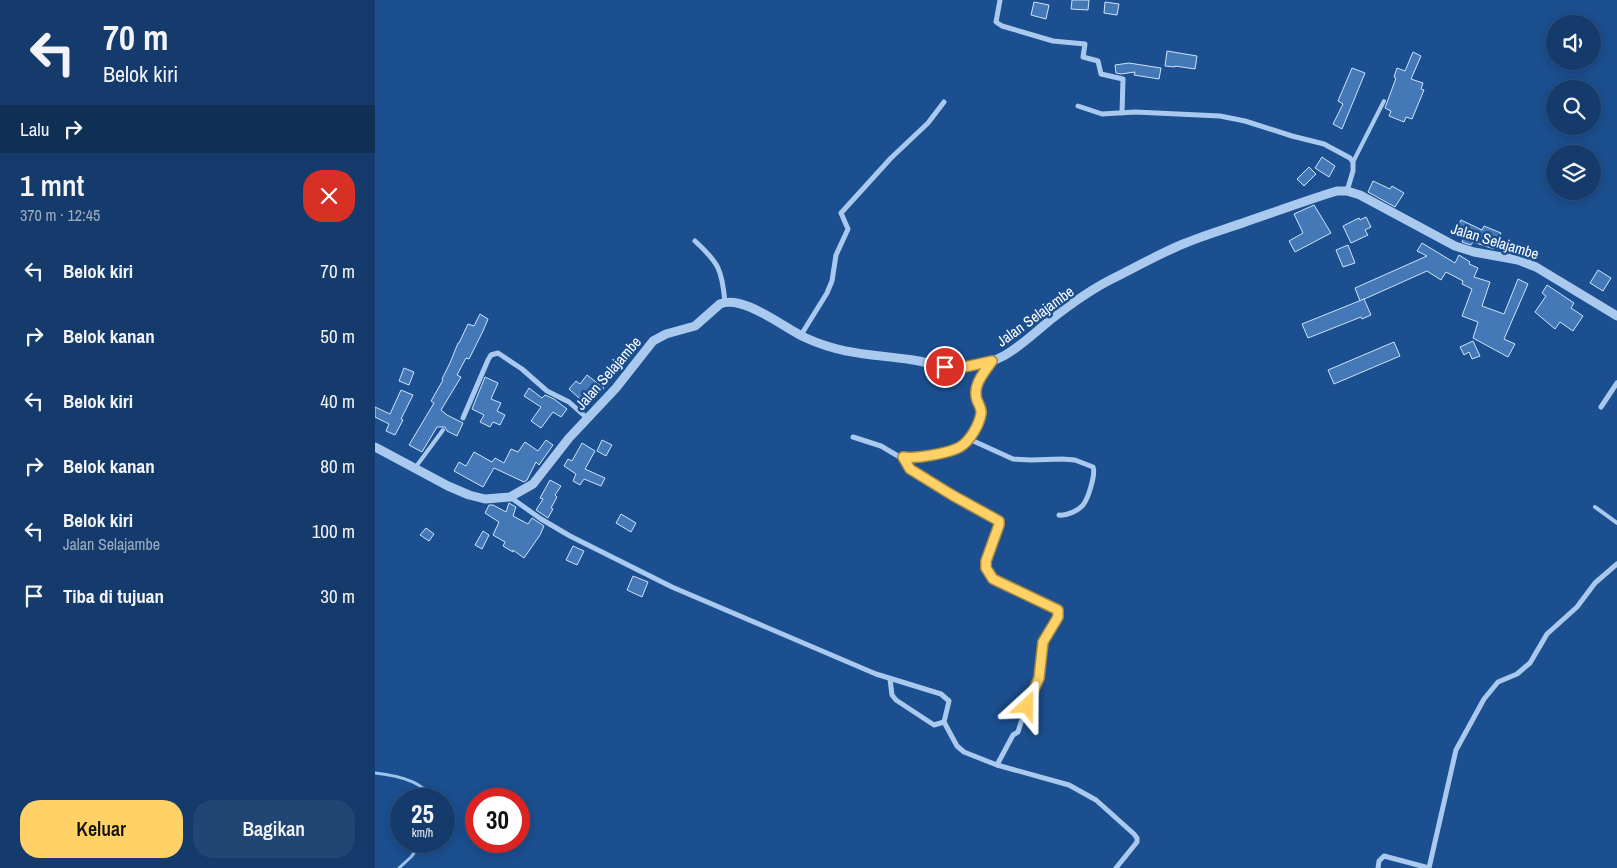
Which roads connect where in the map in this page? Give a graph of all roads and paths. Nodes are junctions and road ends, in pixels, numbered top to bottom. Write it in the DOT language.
graph roads {
  1 [pos="1000,0"];
  2 [pos="1384,101"];
  3 [pos="944,102"];
  4 [pos="1078,106"];
  5 [pos="1122,113"];
  6 [pos="1353,162"];
  7 [pos="1347,192"];
  8 [pos="695,241"];
  9 [pos="725,302"];
  10 [pos="1617,316"];
  11 [pos="801,335"];
  12 [pos="992,361"];
  13 [pos="1617,383"];
  14 [pos="1601,407"];
  15 [pos="463,418"];
  16 [pos="587,418"];
  17 [pos="443,430"];
  18 [pos="853,437"];
  19 [pos="969,439"];
  20 [pos="375,447"];
  21 [pos="903,457"];
  22 [pos="415,468"];
  23 [pos="511,497"];
  24 [pos="1595,507"];
  25 [pos="1059,515"];
  26 [pos="1617,523"];
  27 [pos="1617,564"];
  28 [pos="890,678"];
  29 [pos="944,722"];
  30 [pos="997,765"];
  31 [pos="1116,868"];
  32 [pos="1378,868"];
  33 [pos="1429,868"];
  1 -- 5 [label="street"];
  2 -- 6 [label="lane"];
  3 -- 11 [label="street"];
  4 -- 5 [label="street"];
  5 -- 6 [label="street"];
  6 -- 7 [label="street"];
  7 -- 10 [label="street, Jalan Selajambe"];
  7 -- 12 [label="street, Jalan Selajambe"];
  8 -- 9 [label="street"];
  9 -- 11 [label="street, Jalan Selajambe"];
  9 -- 16 [label="street, Jalan Selajambe"];
  11 -- 12 [label="street, Jalan Selajambe"];
  12 -- 19 [label="street"];
  13 -- 14 [label="street"];
  15 -- 16 [label="street"];
  16 -- 23 [label="street, Jalan Selajambe"];
  17 -- 22 [label="lane"];
  18 -- 21 [label="street"];
  19 -- 21 [label="street"];
  19 -- 25 [label="street"];
  20 -- 22 [label="street, Jalan Selajambe"];
  21 -- 30 [label="street"];
  22 -- 23 [label="street, Jalan Selajambe"];
  23 -- 28 [label="street"];
  24 -- 26 [label="lane"];
  27 -- 33 [label="street"];
  28 -- 29 [label="street"];
  28 -- 29 [label="street"];
  29 -- 30 [label="street"];
  30 -- 31 [label="street"];
  32 -- 33 [label="street"];
}
